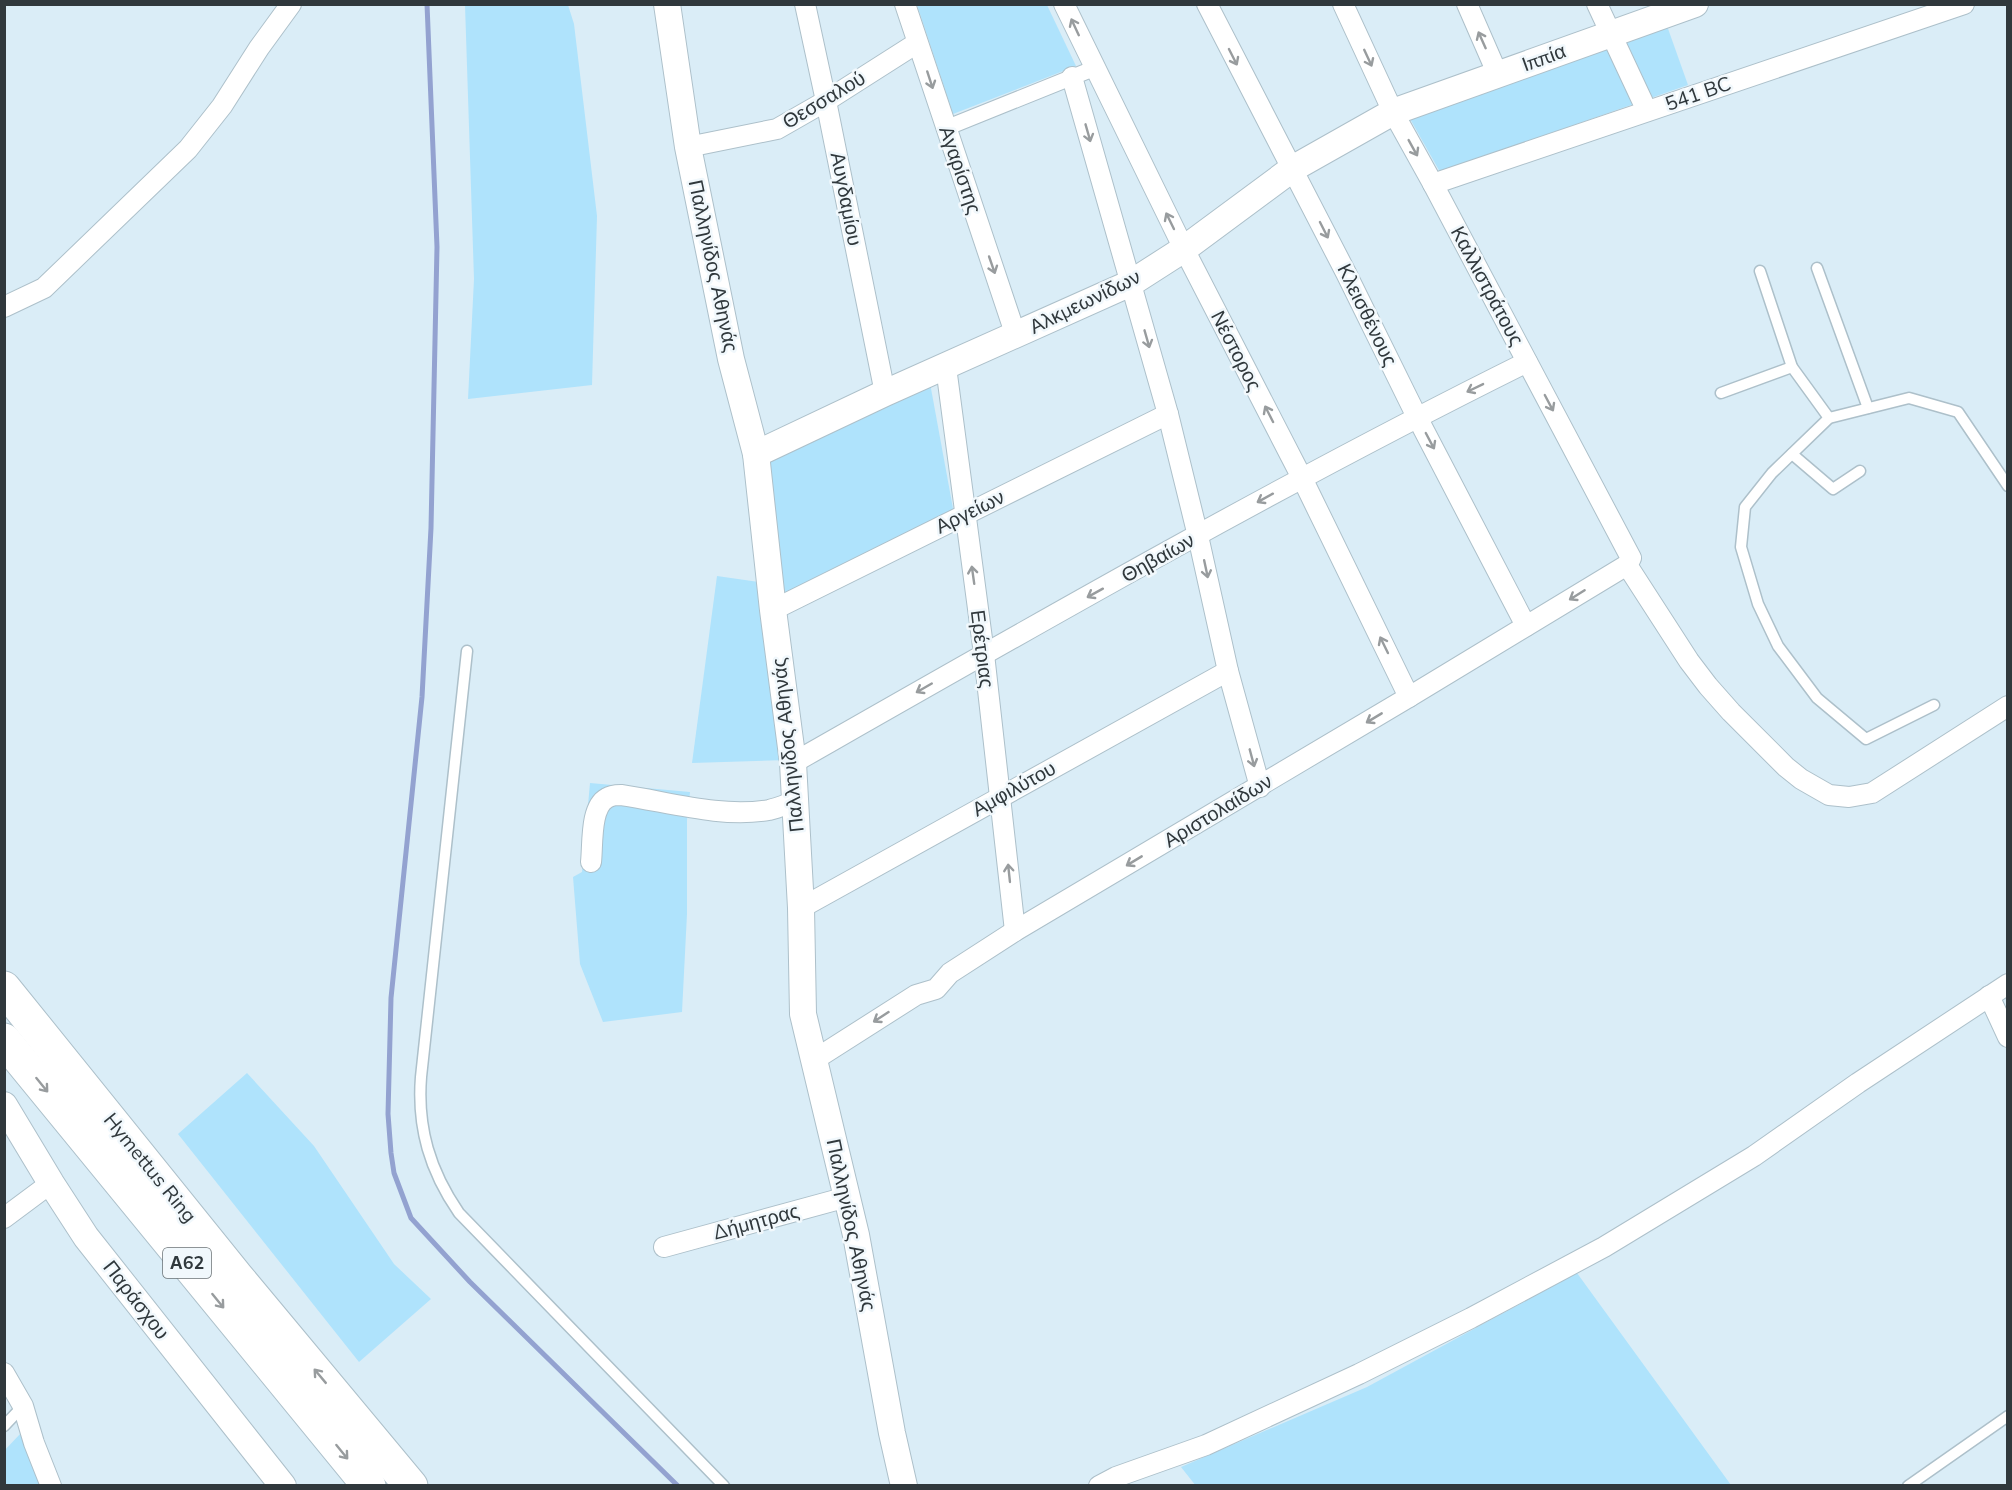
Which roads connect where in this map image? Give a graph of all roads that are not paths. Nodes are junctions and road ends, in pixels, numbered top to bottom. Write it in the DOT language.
graph roads {
  1 [pos="291,4"];
  2 [pos="667,4"];
  3 [pos="805,4"];
  4 [pos="905,4"];
  5 [pos="1064,4"];
  6 [pos="1207,4"];
  7 [pos="1343,4"];
  8 [pos="1467,4"];
  9 [pos="1597,4"];
  10 [pos="1695,4"];
  11 [pos="1964,4"];
  12 [pos="1610,35"];
  13 [pos="917,43"];
  14 [pos="1095,68"];
  15 [pos="1498,75"];
  16 [pos="1072,77"];
  17 [pos="826,101"];
  18 [pos="1647,111"];
  19 [pos="1393,112"];
  20 [pos="946,129"];
  21 [pos="688,147"];
  22 [pos="1292,169"];
  23 [pos="1434,184"];
  24 [pos="1184,249"];
  25 [pos="1817,268"];
  26 [pos="1761,271"];
  27 [pos="1131,283"];
  28 [pos="4,307"];
  29 [pos="1016,336"];
  30 [pos="1527,362"];
  31 [pos="946,367"];
  32 [pos="1792,367"];
  33 [pos="885,393"];
  34 [pos="1721,393"];
  35 [pos="1868,408"];
  36 [pos="1168,414"];
  37 [pos="1417,417"];
  38 [pos="1829,418"];
  39 [pos="756,454"];
  40 [pos="1792,454"];
  41 [pos="1860,471"];
  42 [pos="1302,478"];
  43 [pos="2007,486"];
  44 [pos="965,514"];
  45 [pos="1198,536"];
  46 [pos="1627,565"];
  47 [pos="773,610"];
  48 [pos="1526,626"];
  49 [pos="467,651"];
  50 [pos="984,654"];
  51 [pos="1228,671"];
  52 [pos="1409,697"];
  53 [pos="1934,705"];
  54 [pos="2007,706"];
  55 [pos="793,764"];
  56 [pos="1260,787"];
  57 [pos="1000,797"];
  58 [pos="796,801"];
  59 [pos="591,862"];
  60 [pos="801,908"];
  61 [pos="1015,931"];
  62 [pos="2007,984"];
  63 [pos="4,988"];
  64 [pos="1989,996"];
  65 [pos="2007,1037"];
  66 [pos="4,1040"];
  67 [pos="814,1060"];
  68 [pos="4,1105"];
  69 [pos="51,1183"];
  70 [pos="847,1197"];
  71 [pos="4,1218"];
  72 [pos="664,1247"];
  73 [pos="4,1373"];
  74 [pos="23,1406"];
  75 [pos="2007,1416"];
  76 [pos="4,1426"];
  77 [pos="51,1485"];
  78 [pos="283,1485"];
  79 [pos="369,1485"];
  80 [pos="411,1485"];
  81 [pos="724,1485"];
  82 [pos="904,1485"];
  83 [pos="1099,1485"];
  84 [pos="1908,1485"];
  1 -- 28 [label="street"];
  2 -- 21 [label="street, Παλληνίδος Αθηνάς"];
  3 -- 17 [label="street, Αυγδαμίου"];
  4 -- 13 [label="street, Αγαρίστης"];
  14 -- 5 [label="street, Νέστορος, one-way"];
  6 -- 22 [label="street, Κλεισθένους, one-way"];
  7 -- 19 [label="street, Καλλιστράτους, one-way"];
  15 -- 8 [label="street, one-way"];
  9 -- 12 [label="street"];
  10 -- 12 [label="street, Ιππία"];
  11 -- 18 [label="street, 541 BC"];
  12 -- 15 [label="street, Ιππία"];
  12 -- 18 [label="street"];
  13 -- 17 [label="street, Θεσσαλού"];
  13 -- 20 [label="street, Αγαρίστης, one-way"];
  14 -- 16 [label="street"];
  24 -- 14 [label="street, Νέστορος, one-way"];
  15 -- 19 [label="street, Ιππία"];
  16 -- 20 [label="street"];
  16 -- 27 [label="street, one-way"];
  17 -- 21 [label="street, Θεσσαλού"];
  17 -- 33 [label="street, Αυγδαμίου"];
  18 -- 23 [label="street, 541 BC"];
  19 -- 22 [label="street, Αλκμεωνίδων"];
  19 -- 23 [label="street, Καλλιστράτους, one-way"];
  20 -- 29 [label="street, Αγαρίστης, one-way"];
  21 -- 39 [label="street, Παλληνίδος Αθηνάς"];
  22 -- 24 [label="street, Αλκμεωνίδων"];
  22 -- 37 [label="street, Κλεισθένους, one-way"];
  23 -- 30 [label="street, Καλλιστράτους"];
  24 -- 27 [label="street, Αλκμεωνίδων"];
  42 -- 24 [label="street, Νέστορος, one-way"];
  25 -- 35 [label="lane"];
  26 -- 32 [label="lane"];
  27 -- 29 [label="street, Αλκμεωνίδων"];
  27 -- 36 [label="street, one-way"];
  29 -- 31 [label="street, Αλκμεωνίδων"];
  30 -- 37 [label="street, Θηβαίων, one-way"];
  30 -- 46 [label="street, Καλλιστράτους, one-way"];
  31 -- 33 [label="street, Αλκμεωνίδων"];
  31 -- 44 [label="street, Ερέτριας"];
  32 -- 34 [label="lane"];
  32 -- 38 [label="lane"];
  33 -- 39 [label="street, Αλκμεωνίδων"];
  35 -- 38 [label="lane"];
  35 -- 43 [label="lane"];
  36 -- 44 [label="street, Αργείων"];
  36 -- 45 [label="street"];
  37 -- 42 [label="street, Θηβαίων"];
  37 -- 48 [label="street, Κλεισθένους, one-way"];
  38 -- 40 [label="lane"];
  39 -- 47 [label="street, Παλληνίδος Αθηνάς"];
  40 -- 41 [label="lane"];
  40 -- 53 [label="lane"];
  42 -- 45 [label="street, Θηβαίων, one-way"];
  52 -- 42 [label="street, Νέστορος, one-way"];
  44 -- 47 [label="street, Αργείων"];
  50 -- 44 [label="street, Ερέτριας, one-way"];
  45 -- 50 [label="street, Θηβαίων, one-way"];
  45 -- 51 [label="street, one-way"];
  46 -- 48 [label="street, Αριστολαίδων, one-way"];
  46 -- 54 [label="street"];
  47 -- 55 [label="street, Παλληνίδος Αθηνάς"];
  48 -- 52 [label="street, Αριστολαίδων"];
  49 -- 81 [label="lane"];
  50 -- 55 [label="street, Θηβαίων, one-way"];
  50 -- 57 [label="street, Ερέτριας"];
  51 -- 56 [label="street, one-way"];
  51 -- 57 [label="street, Αμφιλύτου"];
  52 -- 56 [label="street, Αριστολαίδων, one-way"];
  55 -- 58 [label="street, Παλληνίδος Αθηνάς"];
  56 -- 61 [label="street, Αριστολαίδων, one-way"];
  57 -- 60 [label="street, Αμφιλύτου"];
  61 -- 57 [label="street, Ερέτριας, one-way"];
  58 -- 59 [label="street"];
  58 -- 60 [label="street, Παλληνίδος Αθηνάς"];
  60 -- 67 [label="street, Παλληνίδος Αθηνάς"];
  61 -- 67 [label="street, Αριστολαίδων, one-way"];
  62 -- 64 [label="street"];
  80 -- 63 [label="highway, Hymettus Ring / Α62, one-way"];
  64 -- 65 [label="street"];
  64 -- 83 [label="street"];
  66 -- 79 [label="highway, Hymettus Ring / Α62, one-way"];
  67 -- 70 [label="street, Παλληνίδος Αθηνάς"];
  68 -- 69 [label="street, Παράσχου"];
  69 -- 71 [label="street"];
  69 -- 78 [label="street, Παράσχου"];
  70 -- 72 [label="street, Δήμητρας"];
  70 -- 82 [label="street, Παλληνίδος Αθηνάς"];
  73 -- 74 [label="street"];
  74 -- 76 [label="lane"];
  74 -- 77 [label="street"];
  75 -- 84 [label="lane"];
}
